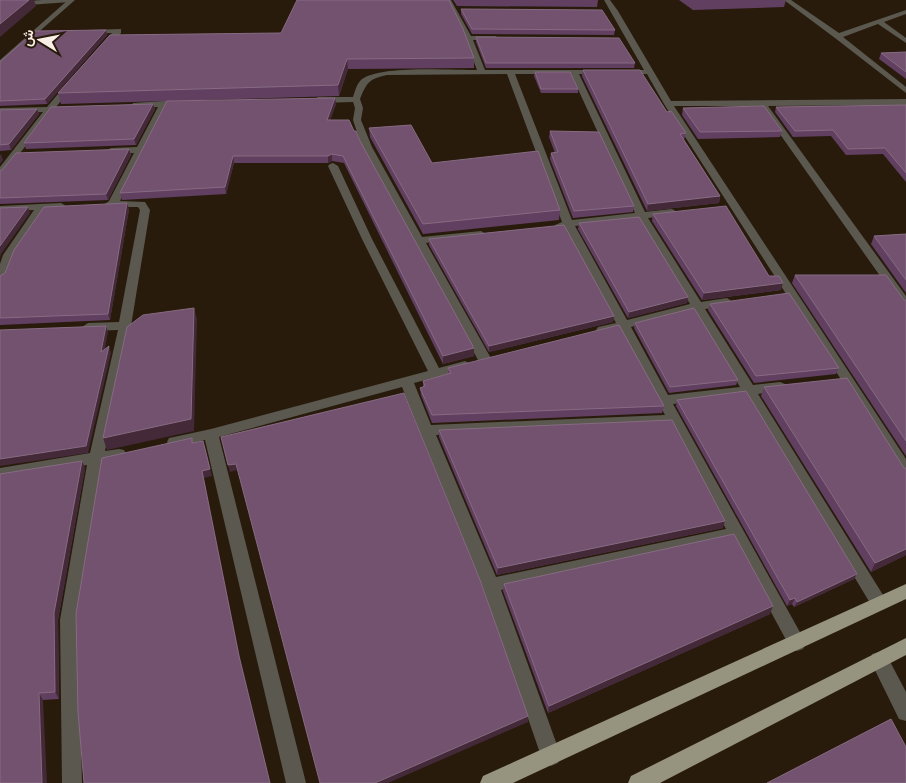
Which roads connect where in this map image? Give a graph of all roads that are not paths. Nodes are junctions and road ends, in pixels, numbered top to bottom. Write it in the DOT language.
graph roads {
  1 [pos="71,0"];
  2 [pos="448,0"];
  3 [pos="787,0"];
  4 [pos="0,5"];
  5 [pos="609,7"];
  6 [pos="455,10"];
  7 [pos="465,10"];
  8 [pos="906,12"];
  9 [pos="879,22"];
  10 [pos="35,32"];
  11 [pos="53,32"];
  12 [pos="81,32"];
  13 [pos="838,36"];
  14 [pos="469,38"];
  15 [pos="507,38"];
  16 [pos="906,40"];
  17 [pos="102,51"];
  18 [pos="0,64"];
  19 [pos="482,72"];
  20 [pos="510,72"];
  21 [pos="650,72"];
  22 [pos="574,73"];
  23 [pos="75,80"];
  24 [pos="906,92"];
  25 [pos="356,99"];
  26 [pos="308,100"];
  27 [pos="906,102"];
  28 [pos="193,103"];
  29 [pos="762,103"];
  30 [pos="164,104"];
  31 [pos="668,104"];
  32 [pos="126,106"];
  33 [pos="78,108"];
  34 [pos="49,110"];
  35 [pos="0,111"];
  36 [pos="141,150"];
  37 [pos="102,151"];
  38 [pos="0,155"];
  39 [pos="18,155"];
  40 [pos="333,166"];
  41 [pos="0,173"];
  42 [pos="114,204"];
  43 [pos="96,205"];
  44 [pos="78,206"];
  45 [pos="42,207"];
  46 [pos="0,209"];
  47 [pos="679,212"];
  48 [pos="642,216"];
  49 [pos="568,224"];
  50 [pos="549,226"];
  51 [pos="489,233"];
  52 [pos="420,240"];
  53 [pos="0,279"];
  54 [pos="792,293"];
  55 [pos="773,296"];
  56 [pos="745,300"];
  57 [pos="906,304"];
  58 [pos="698,306"];
  59 [pos="622,325"];
  60 [pos="125,326"];
  61 [pos="77,328"];
  62 [pos="586,334"];
  63 [pos="434,372"];
  64 [pos="848,379"];
  65 [pos="406,381"];
  66 [pos="828,381"];
  67 [pos="789,386"];
  68 [pos="750,390"];
  69 [pos="664,400"];
  70 [pos="675,420"];
  71 [pos="427,430"];
  72 [pos="212,434"];
  73 [pos="164,445"];
  74 [pos="135,451"];
  75 [pos="96,459"];
  76 [pos="906,471"];
  77 [pos="0,474"];
  78 [pos="737,533"];
  79 [pos="491,585"];
  80 [pos="906,591"];
  81 [pos="879,603"];
  82 [pos="797,643"];
  83 [pos="906,646"];
  84 [pos="879,660"];
  85 [pos="906,712"];
  86 [pos="551,756"];
  87 [pos="72,783"];
  88 [pos="296,783"];
  89 [pos="490,783"];
  90 [pos="638,783"];
  1 -- 4 [label="street"];
  1 -- 10 [label="street"];
  2 -- 6 [label="street"];
  3 -- 13 [label="street"];
  5 -- 21 [label="street"];
  6 -- 7 [label="street"];
  6 -- 14 [label="street"];
  8 -- 9 [label="street"];
  9 -- 13 [label="street"];
  9 -- 16 [label="street"];
  10 -- 11 [label="street"];
  10 -- 18 [label="street"];
  12 -- 17 [label="street"];
  13 -- 24 [label="street"];
  14 -- 15 [label="street"];
  14 -- 19 [label="street"];
  19 -- 20 [label="street"];
  19 -- 25 [label="street"];
  20 -- 22 [label="street"];
  20 -- 49 [label="street"];
  21 -- 22 [label="street"];
  21 -- 31 [label="street"];
  22 -- 48 [label="street"];
  23 -- 34 [label="street"];
  25 -- 26 [label="street"];
  25 -- 52 [label="street"];
  27 -- 29 [label="street"];
  28 -- 30 [label="street"];
  29 -- 31 [label="street"];
  29 -- 57 [label="street"];
  30 -- 32 [label="street"];
  30 -- 36 [label="street"];
  31 -- 54 [label="street"];
  33 -- 34 [label="street"];
  34 -- 35 [label="street"];
  34 -- 39 [label="street"];
  36 -- 37 [label="street"];
  36 -- 42 [label="street"];
  38 -- 39 [label="street"];
  39 -- 41 [label="street"];
  40 -- 63 [label="street"];
  42 -- 43 [label="street"];
  42 -- 60 [label="street"];
  44 -- 45 [label="street"];
  45 -- 46 [label="street"];
  45 -- 53 [label="street"];
  47 -- 48 [label="street"];
  48 -- 49 [label="street"];
  48 -- 58 [label="street"];
  49 -- 50 [label="street"];
  49 -- 59 [label="street"];
  51 -- 52 [label="street"];
  52 -- 63 [label="street"];
  54 -- 55 [label="street"];
  54 -- 64 [label="street"];
  56 -- 58 [label="street"];
  58 -- 59 [label="street"];
  58 -- 68 [label="street"];
  59 -- 62 [label="street"];
  59 -- 69 [label="street"];
  60 -- 61 [label="street"];
  60 -- 75 [label="street"];
  63 -- 65 [label="street"];
  64 -- 66 [label="street"];
  64 -- 76 [label="street"];
  65 -- 71 [label="street"];
  65 -- 72 [label="street"];
  67 -- 68 [label="street"];
  68 -- 69 [label="street"];
  68 -- 81 [label="street"];
  69 -- 70 [label="street"];
  70 -- 71 [label="street"];
  70 -- 78 [label="street"];
  71 -- 79 [label="street"];
  72 -- 73 [label="street"];
  72 -- 88 [label="street"];
  74 -- 75 [label="street"];
  75 -- 77 [label="street"];
  75 -- 87 [label="street"];
  78 -- 79 [label="street"];
  78 -- 82 [label="street"];
  79 -- 86 [label="street"];
  80 -- 81 [label="main road"];
  81 -- 82 [label="main road"];
  82 -- 86 [label="main road"];
  83 -- 84 [label="main road"];
  84 -- 85 [label="street"];
  84 -- 90 [label="main road"];
  86 -- 89 [label="main road"];
}
